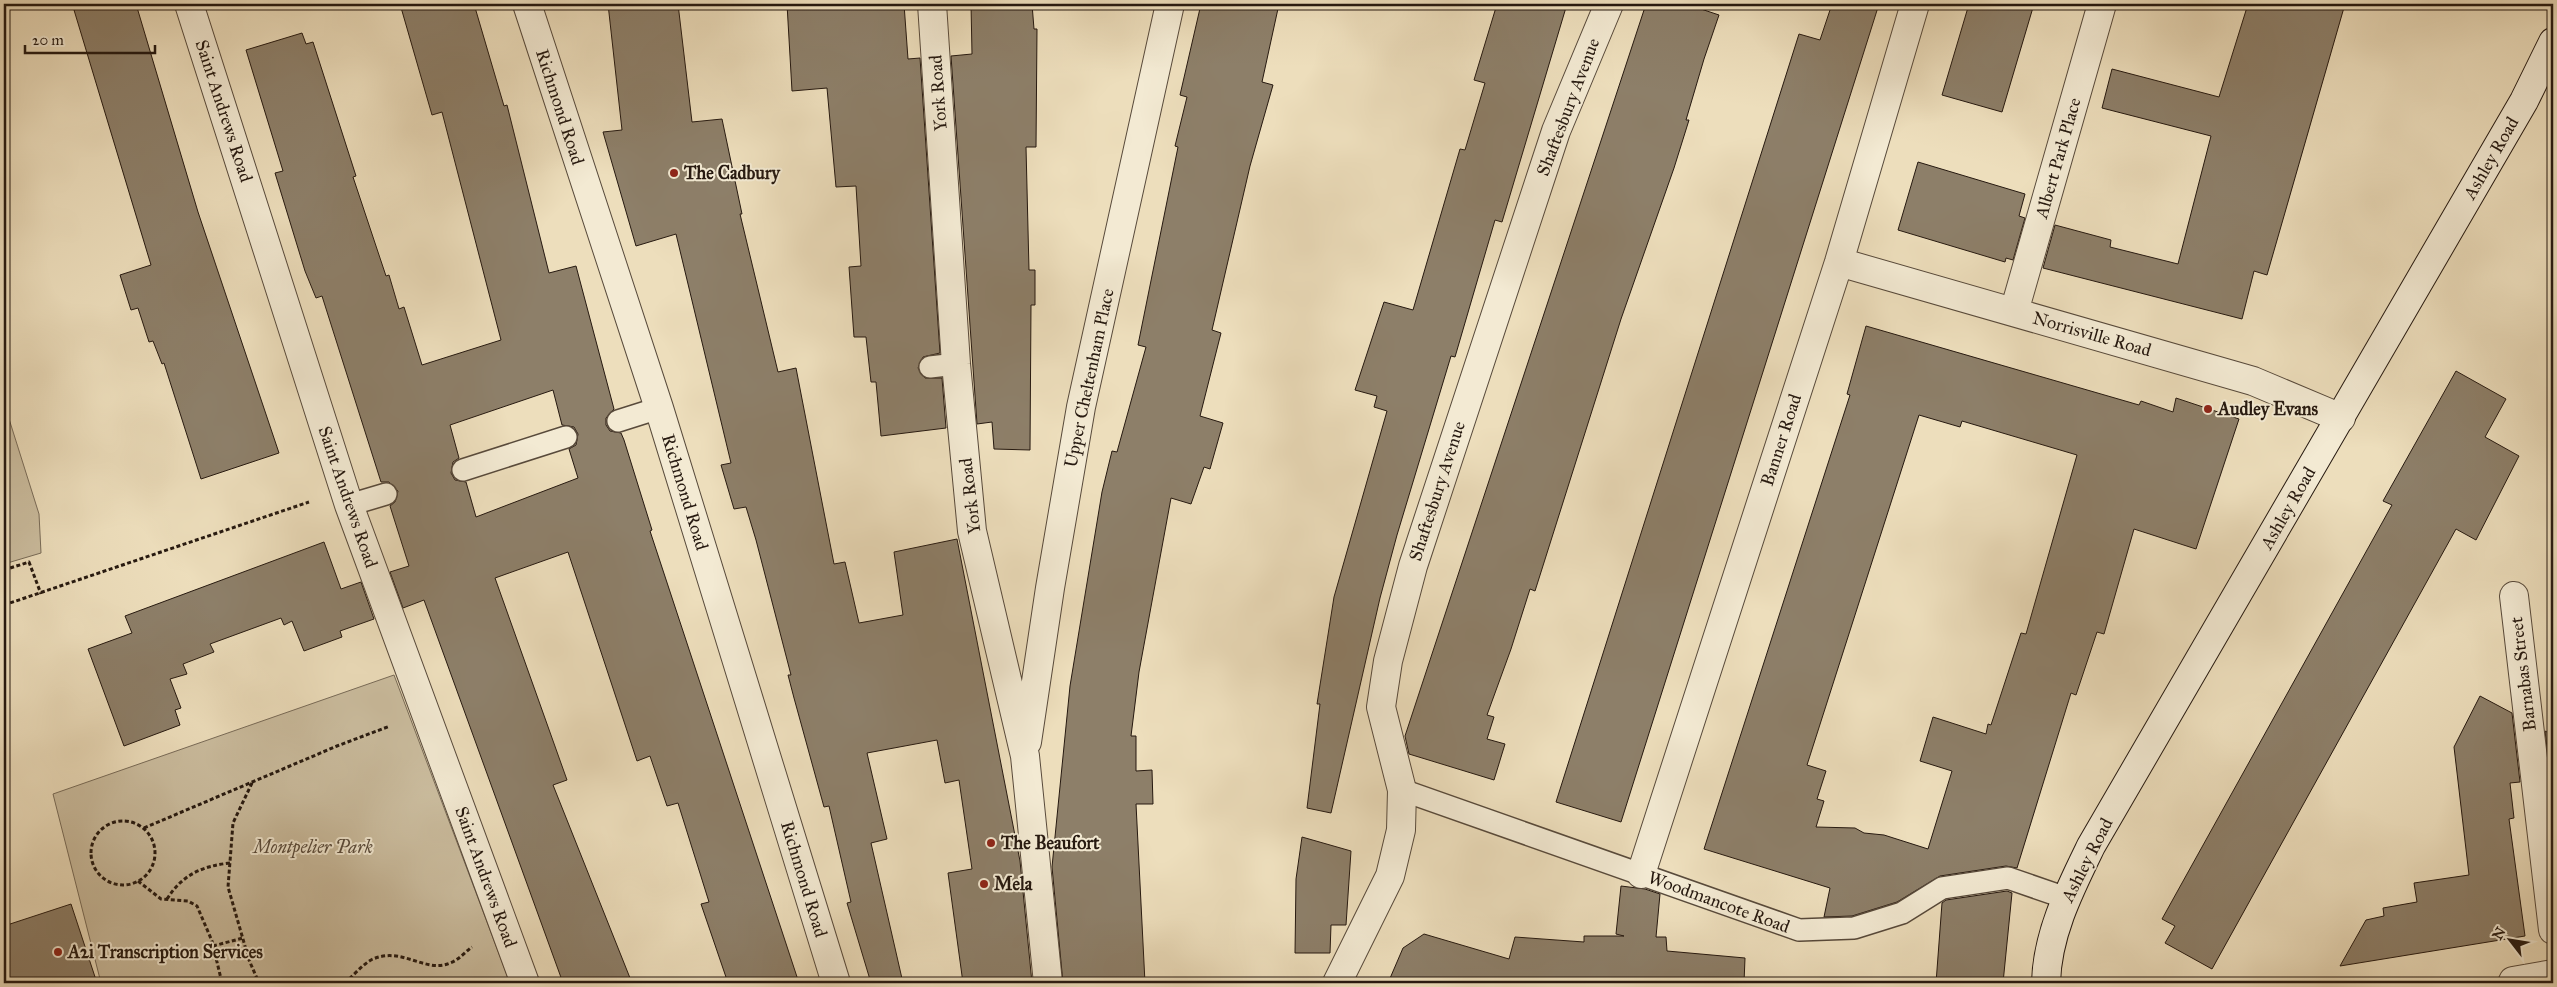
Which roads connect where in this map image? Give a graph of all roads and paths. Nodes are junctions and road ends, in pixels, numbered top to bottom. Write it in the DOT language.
graph roads {
  1 [pos="189,4"];
  2 [pos="527,4"];
  3 [pos="932,4"];
  4 [pos="1170,4"];
  5 [pos="1609,4"];
  6 [pos="1915,4"];
  7 [pos="2102,4"];
  8 [pos="2553,42"];
  9 [pos="1839,262"];
  10 [pos="2014,312"];
  11 [pos="956,364"];
  12 [pos="930,367"];
  13 [pos="659,408"];
  14 [pos="2341,418"];
  15 [pos="618,421"];
  16 [pos="566,437"];
  17 [pos="462,470"];
  18 [pos="386,494"];
  19 [pos="347,498"];
  20 [pos="4,570"];
  21 [pos="41,594"];
  22 [pos="2514,596"];
  23 [pos="4,605"];
  24 [pos="426,715"];
  25 [pos="1025,756"];
  26 [pos="252,782"];
  27 [pos="1402,790"];
  28 [pos="144,828"];
  29 [pos="230,863"];
  30 [pos="1641,874"];
  31 [pos="138,881"];
  32 [pos="2066,898"];
  33 [pos="167,900"];
  34 [pos="503,924"];
  35 [pos="2553,930"];
  36 [pos="243,938"];
  37 [pos="213,946"];
  38 [pos="2553,974"];
  39 [pos="2513,981"];
  40 [pos="222,983"];
  41 [pos="260,983"];
  42 [pos="345,983"];
  43 [pos="525,983"];
  44 [pos="836,983"];
  45 [pos="1048,983"];
  46 [pos="1337,983"];
  47 [pos="2046,983"];
  1 -- 19 [label="street, Saint Andrews Road"];
  2 -- 13 [label="street, Richmond Road"];
  3 -- 11 [label="street, York Road"];
  4 -- 25 [label="street, Upper Cheltenham Place"];
  5 -- 27 [label="street, Shaftesbury Avenue"];
  6 -- 9 [label="street, Banner Road"];
  7 -- 10 [label="street, Albert Park Place"];
  8 -- 14 [label="street, Ashley Road"];
  9 -- 10 [label="street, Norrisville Road"];
  9 -- 30 [label="street, Banner Road"];
  10 -- 14 [label="street, Norrisville Road"];
  11 -- 12 [label="lane"];
  11 -- 25 [label="street, York Road"];
  13 -- 15 [label="lane"];
  13 -- 44 [label="street, Richmond Road"];
  14 -- 32 [label="street, Ashley Road"];
  16 -- 17 [label="lane"];
  18 -- 19 [label="lane"];
  19 -- 21 [label="path"];
  19 -- 24 [label="street, Saint Andrews Road"];
  20 -- 21 [label="path"];
  21 -- 23 [label="path"];
  22 -- 35 [label="street, Barnabas Street"];
  24 -- 26 [label="path"];
  24 -- 34 [label="street, Saint Andrews Road"];
  25 -- 45 [label="street, York Road"];
  26 -- 28 [label="path"];
  26 -- 29 [label="path"];
  27 -- 30 [label="lane, Woodmancote Road"];
  27 -- 46 [label="street, Shaftesbury Avenue"];
  28 -- 31 [label="path"];
  28 -- 31 [label="path"];
  29 -- 33 [label="path"];
  29 -- 36 [label="path"];
  30 -- 32 [label="lane, Woodmancote Road"];
  31 -- 33 [label="path"];
  32 -- 47 [label="street, Ashley Road"];
  33 -- 37 [label="path"];
  34 -- 42 [label="path"];
  34 -- 43 [label="street, Saint Andrews Road"];
  36 -- 37 [label="path"];
  36 -- 41 [label="path"];
  37 -- 40 [label="path"];
  38 -- 39 [label="street"];
}
